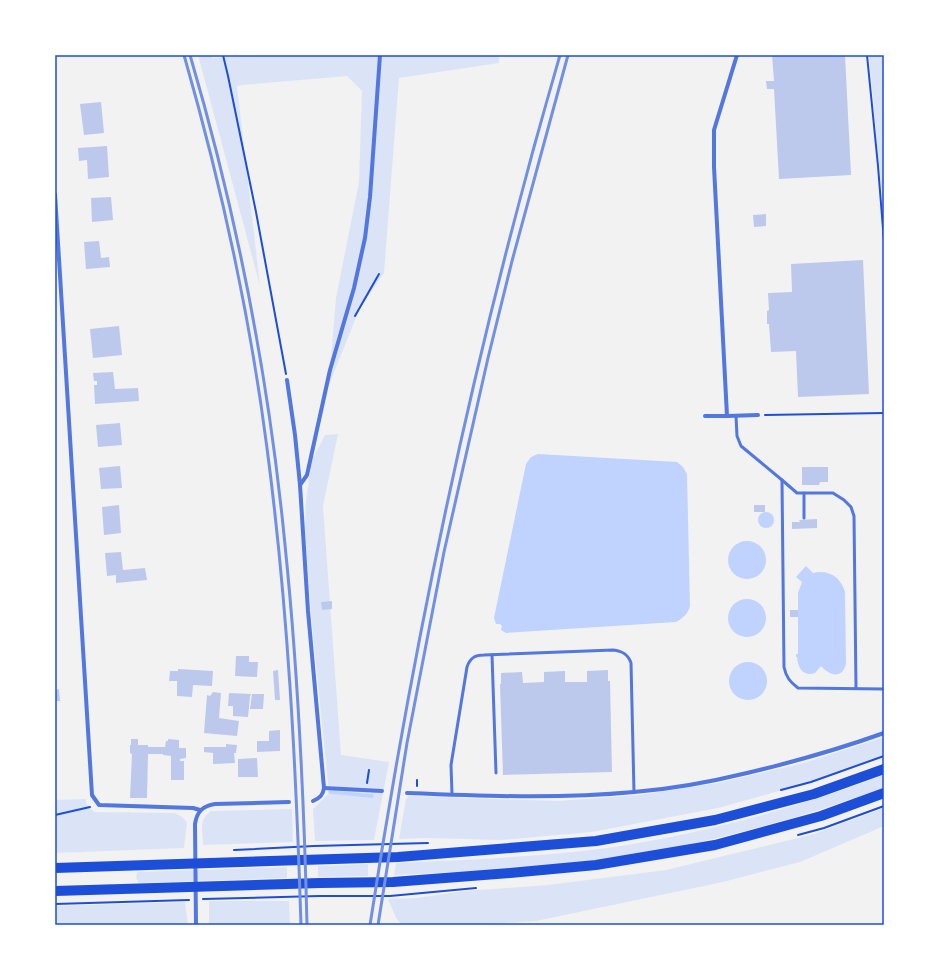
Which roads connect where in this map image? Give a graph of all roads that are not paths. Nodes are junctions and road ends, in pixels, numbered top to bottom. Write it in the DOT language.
graph roads {
  1 [pos="737,55"];
  2 [pos="380,57"];
  3 [pos="55,194"];
  4 [pos="287,380"];
  5 [pos="758,415"];
  6 [pos="705,416"];
  7 [pos="726,416"];
  8 [pos="736,416"];
  9 [pos="782,480"];
  10 [pos="300,485"];
  11 [pos="804,493"];
  12 [pos="804,518"];
  13 [pos="492,654"];
  14 [pos="856,688"];
  15 [pos="884,689"];
  16 [pos="884,733"];
  17 [pos="884,769"];
  18 [pos="496,773"];
  19 [pos="324,788"];
  20 [pos="382,791"];
  21 [pos="634,792"];
  22 [pos="407,793"];
  23 [pos="884,793"];
  24 [pos="452,794"];
  25 [pos="313,801"];
  26 [pos="289,802"];
  27 [pos="200,810"];
  28 [pos="55,868"];
  29 [pos="55,891"];
  30 [pos="196,925"];
  1 -- 7 [label="street"];
  2 -- 10 [label="street"];
  3 -- 27 [label="street"];
  4 -- 10 [label="street"];
  5 -- 8 [label="street"];
  6 -- 7 [label="street"];
  7 -- 8 [label="street"];
  8 -- 9 [label="lane"];
  9 -- 11 [label="lane"];
  9 -- 14 [label="lane"];
  10 -- 19 [label="street"];
  11 -- 12 [label="lane"];
  11 -- 14 [label="lane"];
  13 -- 18 [label="lane"];
  13 -- 21 [label="lane"];
  13 -- 24 [label="lane"];
  14 -- 15 [label="lane"];
  16 -- 21 [label="street"];
  17 -- 28 [label="highway"];
  19 -- 20 [label="street"];
  19 -- 25 [label="street"];
  21 -- 24 [label="street"];
  22 -- 24 [label="street"];
  23 -- 29 [label="highway"];
  26 -- 27 [label="street"];
  27 -- 30 [label="street"];
}
